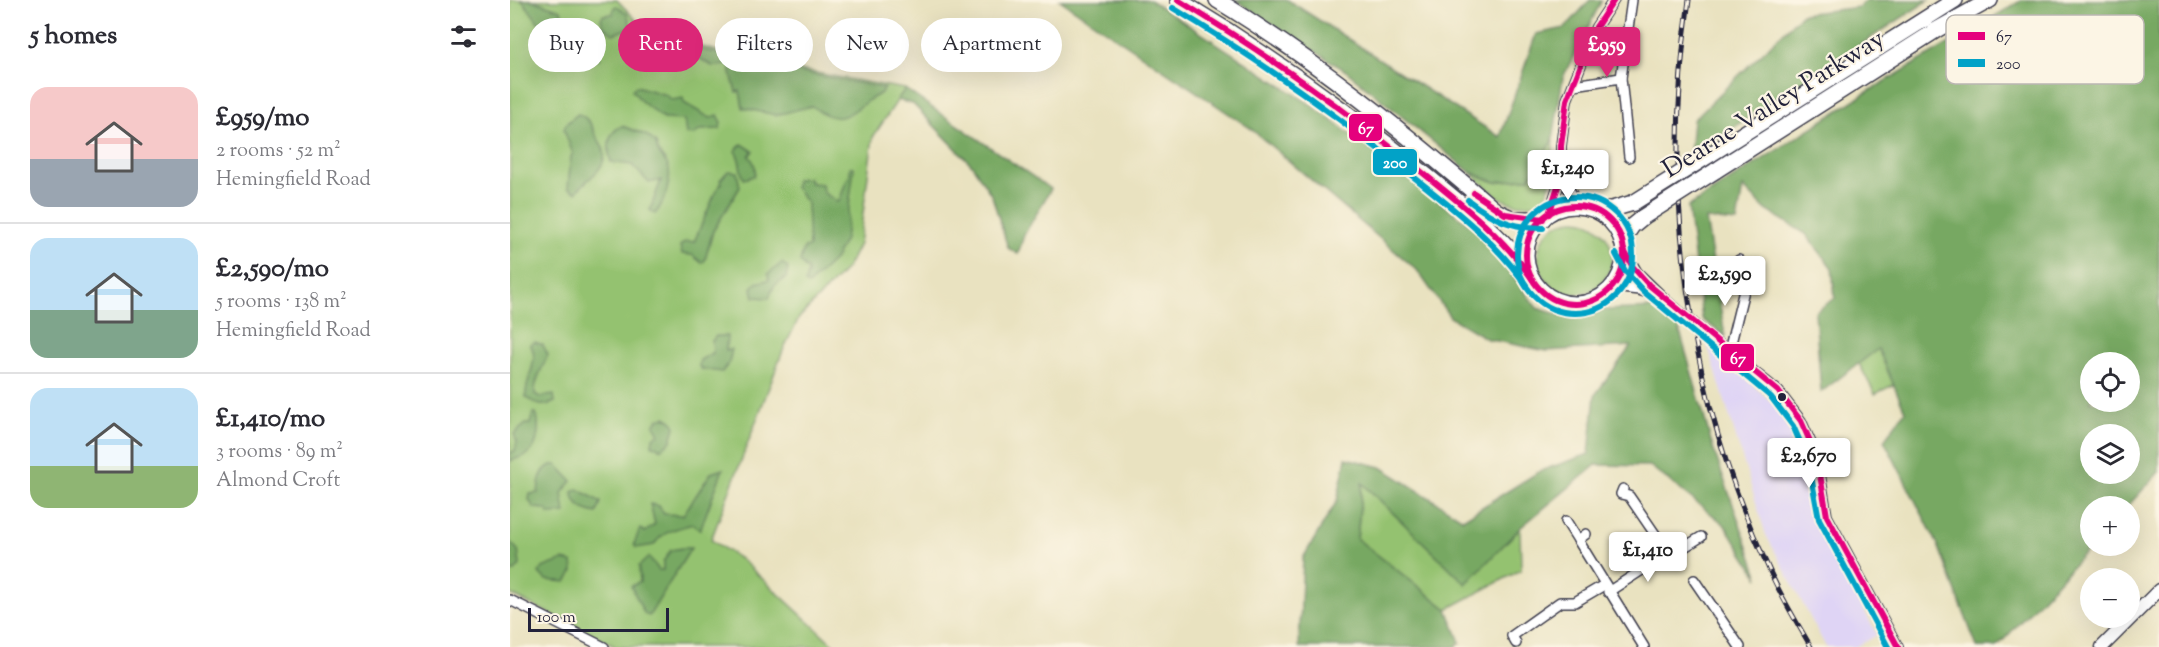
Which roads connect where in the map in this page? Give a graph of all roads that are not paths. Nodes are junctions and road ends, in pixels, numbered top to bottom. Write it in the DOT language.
graph roads {
  1 [pos="1178,0"];
  2 [pos="1217,0"];
  3 [pos="1614,0"];
  4 [pos="1632,0"];
  5 [pos="1955,0"];
  6 [pos="1990,0"];
  7 [pos="1963,15"];
  8 [pos="1946,25"];
  9 [pos="1621,78"];
  10 [pos="1574,85"];
  11 [pos="1629,157"];
  12 [pos="1561,177"];
  13 [pos="1588,208"];
  14 [pos="1546,216"];
  15 [pos="1623,246"];
  16 [pos="1739,260"];
  17 [pos="1533,280"];
  18 [pos="1612,287"];
  19 [pos="1667,300"];
  20 [pos="1729,351"];
  21 [pos="1623,489"];
  22 [pos="1566,521"];
  23 [pos="1701,537"];
  24 [pos="1670,556"];
  25 [pos="1694,580"];
  26 [pos="1606,589"];
  27 [pos="2159,590"];
  28 [pos="510,600"];
  29 [pos="1515,646"];
  30 [pos="604,647"];
  31 [pos="1644,647"];
  32 [pos="1740,647"];
  33 [pos="1898,647"];
  34 [pos="2102,647"];
  1 -- 17 [label="highway"];
  2 -- 14 [label="highway"];
  3 -- 10 [label="street"];
  4 -- 9 [label="street"];
  5 -- 13 [label="highway, Dearne Valley Parkway, bridge"];
  6 -- 7 [label="highway, Dearne Valley Parkway, bridge"];
  8 -- 15 [label="highway, Dearne Valley Parkway, bridge"];
  9 -- 10 [label="street"];
  9 -- 11 [label="street"];
  10 -- 12 [label="street"];
  12 -- 13 [label="street"];
  12 -- 14 [label="street"];
  13 -- 14 [label="highway"];
  13 -- 15 [label="highway"];
  14 -- 17 [label="highway"];
  15 -- 18 [label="highway"];
  15 -- 19 [label="street"];
  16 -- 20 [label="street"];
  17 -- 18 [label="highway"];
  18 -- 19 [label="street"];
  19 -- 20 [label="street, bridge"];
  20 -- 33 [label="street"];
  21 -- 24 [label="street"];
  22 -- 26 [label="street"];
  23 -- 24 [label="street"];
  24 -- 26 [label="street"];
  25 -- 32 [label="street"];
  26 -- 29 [label="street"];
  26 -- 31 [label="street"];
  27 -- 34 [label="main road"];
  28 -- 30 [label="street"];
}
